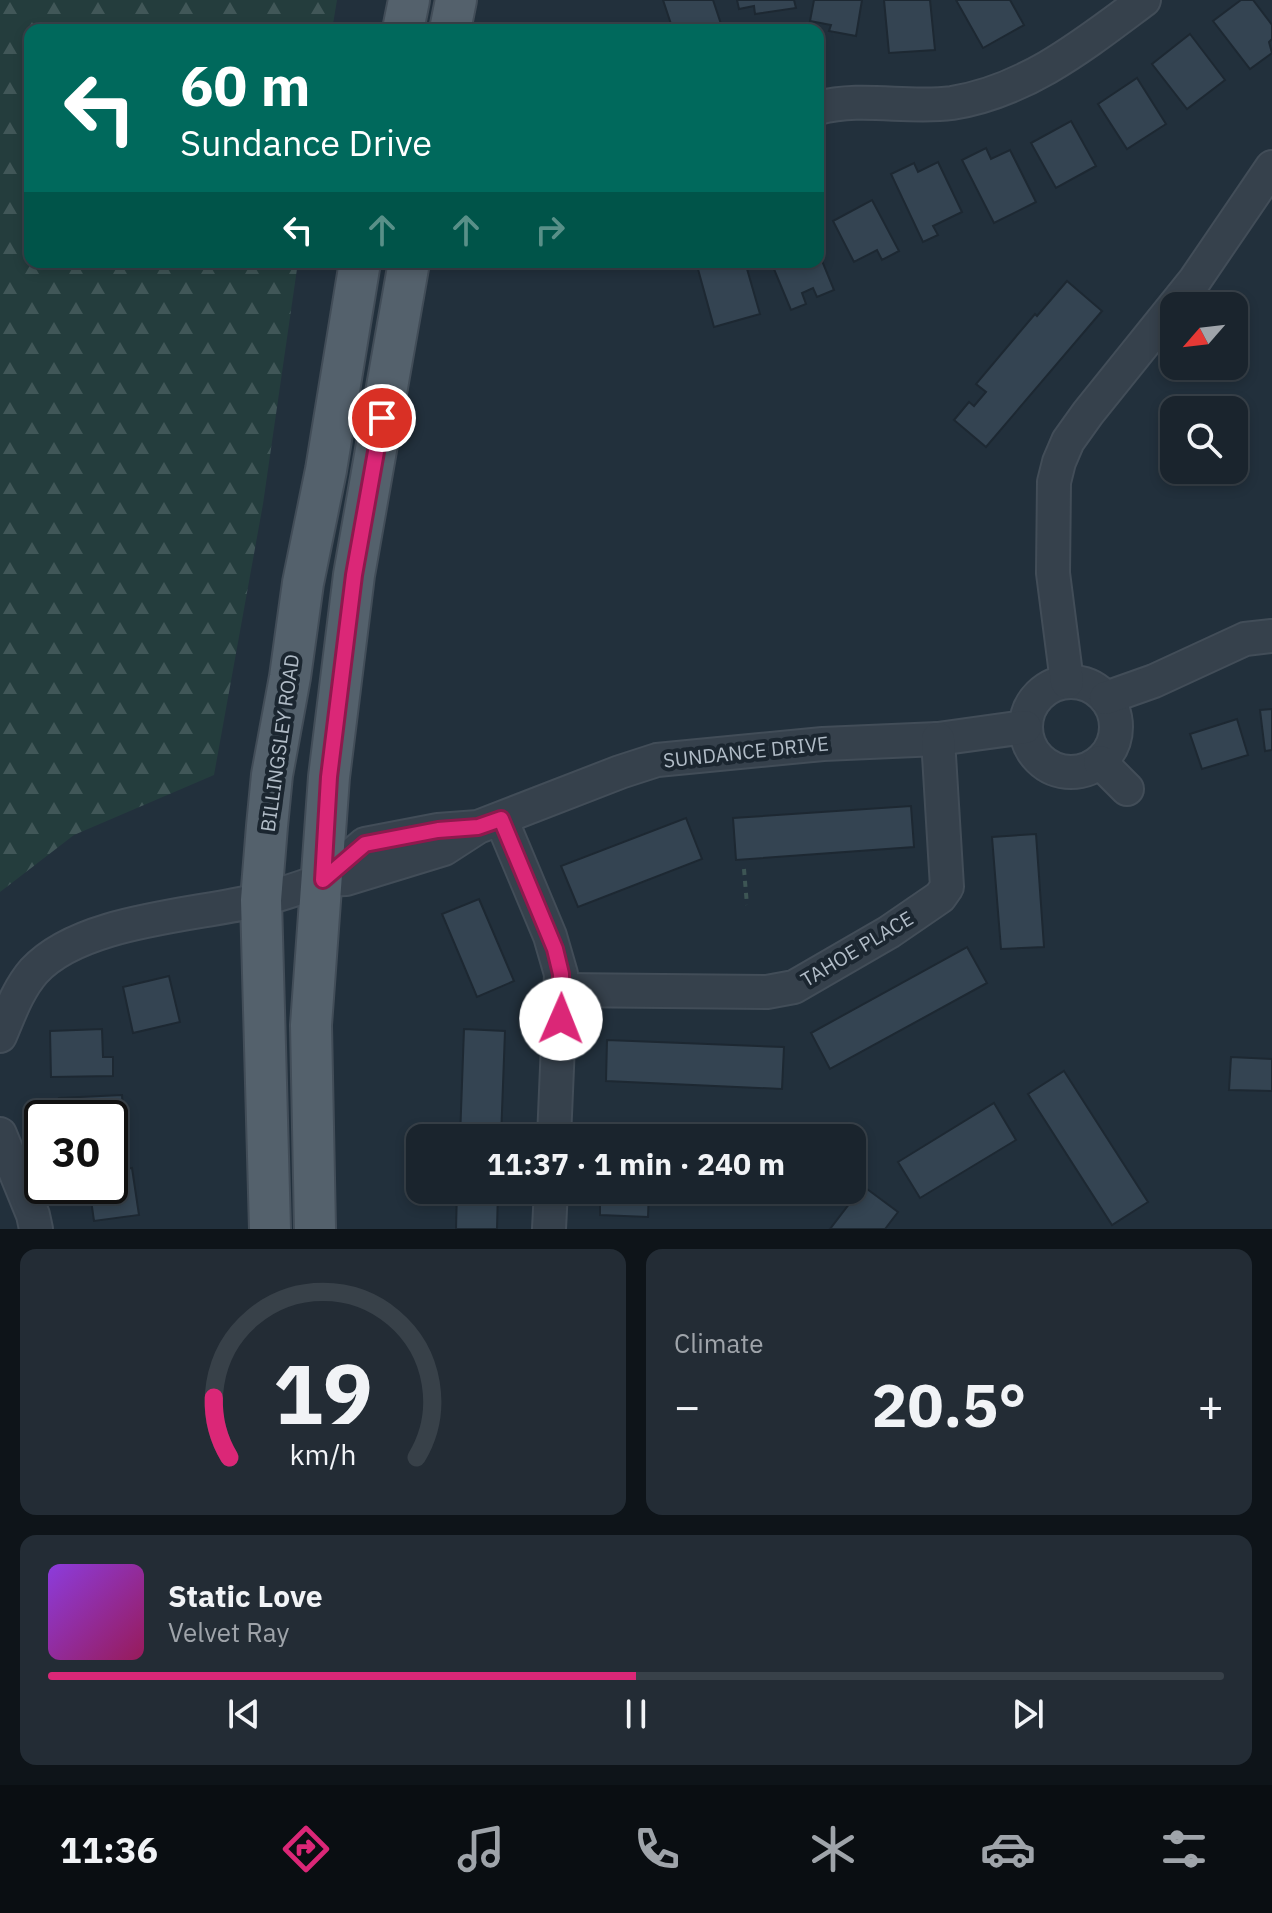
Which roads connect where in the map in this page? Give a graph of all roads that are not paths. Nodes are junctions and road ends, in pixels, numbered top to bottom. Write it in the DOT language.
graph roads {
  1 [pos="409,0"];
  2 [pos="456,0"];
  3 [pos="1144,0"];
  4 [pos="404,24"];
  5 [pos="451,24"];
  6 [pos="824,106"];
  7 [pos="1272,167"];
  8 [pos="359,268"];
  9 [pos="408,268"];
  10 [pos="1272,636"];
  11 [pos="1067,682"];
  12 [pos="1106,698"];
  13 [pos="1025,727"];
  14 [pos="938,739"];
  15 [pos="1100,762"];
  16 [pos="1127,789"];
  17 [pos="490,823"];
  18 [pos="323,880"];
  19 [pos="261,900"];
  20 [pos="562,990"];
  21 [pos="0,1036"];
  22 [pos="555,1124"];
  23 [pos="0,1134"];
  24 [pos="550,1204"];
  25 [pos="36,1229"];
  26 [pos="270,1229"];
  27 [pos="315,1229"];
  28 [pos="549,1229"];
  1 -- 4 [label="main road"];
  2 -- 5 [label="main road"];
  3 -- 6 [label="street"];
  7 -- 11 [label="street"];
  8 -- 19 [label="main road, BILLINGSLEY ROAD"];
  9 -- 18 [label="main road"];
  10 -- 12 [label="street"];
  11 -- 12 [label="street"];
  11 -- 13 [label="street"];
  12 -- 15 [label="street"];
  13 -- 14 [label="street, SUNDANCE DRIVE"];
  13 -- 15 [label="street"];
  14 -- 17 [label="street, SUNDANCE DRIVE"];
  14 -- 20 [label="street, TAHOE PLACE"];
  15 -- 16 [label="street"];
  17 -- 18 [label="street, SUNDANCE DRIVE"];
  17 -- 20 [label="street"];
  18 -- 19 [label="street, SUNDANCE DRIVE"];
  18 -- 27 [label="main road"];
  19 -- 21 [label="street, SUNDANCE DRIVE"];
  19 -- 26 [label="main road, BILLINGSLEY ROAD"];
  20 -- 22 [label="street"];
  23 -- 25 [label="street"];
  24 -- 28 [label="street"];
}
